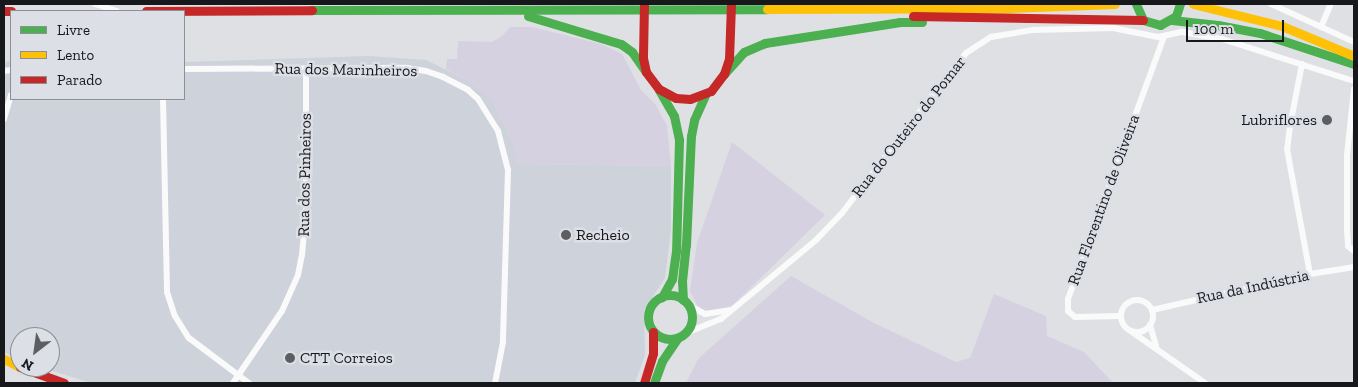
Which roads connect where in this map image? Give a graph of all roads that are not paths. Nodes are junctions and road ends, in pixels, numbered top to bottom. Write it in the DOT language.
graph roads {
  1 [pos="95,4"];
  2 [pos="550,4"];
  3 [pos="644,4"];
  4 [pos="730,4"];
  5 [pos="933,4"];
  6 [pos="1115,4"];
  7 [pos="1136,4"];
  8 [pos="1180,4"];
  9 [pos="1193,4"];
  10 [pos="1271,4"];
  11 [pos="1331,4"];
  12 [pos="1080,5"];
  13 [pos="1202,5"];
  14 [pos="965,8"];
  15 [pos="114,10"];
  16 [pos="185,11"];
  17 [pos="508,11"];
  18 [pos="527,15"];
  19 [pos="185,16"];
  20 [pos="1002,17"];
  21 [pos="1143,20"];
  22 [pos="1172,20"];
  23 [pos="1320,27"];
  24 [pos="1164,37"];
  25 [pos="1354,42"];
  26 [pos="1354,56"];
  27 [pos="1302,64"];
  28 [pos="1354,64"];
  29 [pos="185,69"];
  30 [pos="306,69"];
  31 [pos="646,72"];
  32 [pos="724,74"];
  33 [pos="1354,81"];
  34 [pos="659,89"];
  35 [pos="1354,89"];
  36 [pos="705,95"];
  37 [pos="10,98"];
  38 [pos="164,100"];
  39 [pos="4,119"];
  40 [pos="1354,251"];
  41 [pos="1354,267"];
  42 [pos="1310,274"];
  43 [pos="662,297"];
  44 [pos="686,302"];
  45 [pos="732,310"];
  46 [pos="1152,310"];
  47 [pos="1121,316"];
  48 [pos="1150,325"];
  49 [pos="1129,330"];
  50 [pos="653,332"];
  51 [pos="686,333"];
  52 [pos="677,339"];
  53 [pos="1156,346"];
  54 [pos="239,375"];
  55 [pos="48,377"];
  56 [pos="64,383"];
  57 [pos="233,383"];
  58 [pos="249,383"];
  59 [pos="495,383"];
  60 [pos="644,383"];
  61 [pos="654,383"];
  62 [pos="1205,383"];
  1 -- 15 [label="street"];
  2 -- 17 [label="main road"];
  3 -- 31 [label="main road"];
  4 -- 32 [label="main road"];
  5 -- 14 [label="main road"];
  6 -- 12 [label="main road"];
  7 -- 21 [label="main road"];
  8 -- 22 [label="main road"];
  9 -- 13 [label="main road"];
  10 -- 23 [label="street"];
  11 -- 23 [label="street"];
  12 -- 14 [label="main road"];
  13 -- 26 [label="main road"];
  14 -- 17 [label="main road"];
  16 -- 17 [label="main road"];
  18 -- 19 [label="main road"];
  18 -- 20 [label="main road"];
  18 -- 31 [label="main road"];
  20 -- 21 [label="main road"];
  20 -- 32 [label="main road"];
  21 -- 22 [label="main road"];
  22 -- 28 [label="main road"];
  23 -- 25 [label="street"];
  24 -- 27 [label="street, Rua do Outeiro do Pomar"];
  24 -- 45 [label="street, Rua do Outeiro do Pomar"];
  24 -- 47 [label="street, Rua Florentino de Oliveira"];
  27 -- 33 [label="street, Rua do Outeiro do Pomar"];
  27 -- 42 [label="street"];
  29 -- 30 [label="street, Rua dos Marinheiros"];
  30 -- 54 [label="street, Rua dos Pinheiros"];
  30 -- 59 [label="street, Rua dos Marinheiros"];
  31 -- 34 [label="main road"];
  32 -- 36 [label="main road"];
  34 -- 36 [label="main road"];
  34 -- 43 [label="main road"];
  35 -- 40 [label="street"];
  36 -- 44 [label="main road"];
  37 -- 39 [label="street"];
  38 -- 54 [label="street"];
  41 -- 42 [label="street, Rua da Indústria"];
  42 -- 46 [label="street, Rua da Indústria"];
  43 -- 44 [label="main road"];
  43 -- 50 [label="main road"];
  44 -- 45 [label="street"];
  44 -- 51 [label="main road"];
  45 -- 51 [label="street, Rua do Outeiro do Pomar"];
  46 -- 47 [label="street"];
  46 -- 48 [label="street"];
  47 -- 49 [label="street"];
  48 -- 49 [label="street"];
  48 -- 53 [label="street"];
  49 -- 53 [label="street"];
  50 -- 52 [label="main road"];
  50 -- 60 [label="main road"];
  51 -- 52 [label="main road"];
  52 -- 61 [label="main road"];
  53 -- 62 [label="street"];
  54 -- 57 [label="street, Rua dos Pinheiros"];
  54 -- 58 [label="street"];
  55 -- 56 [label="main road"];
}
